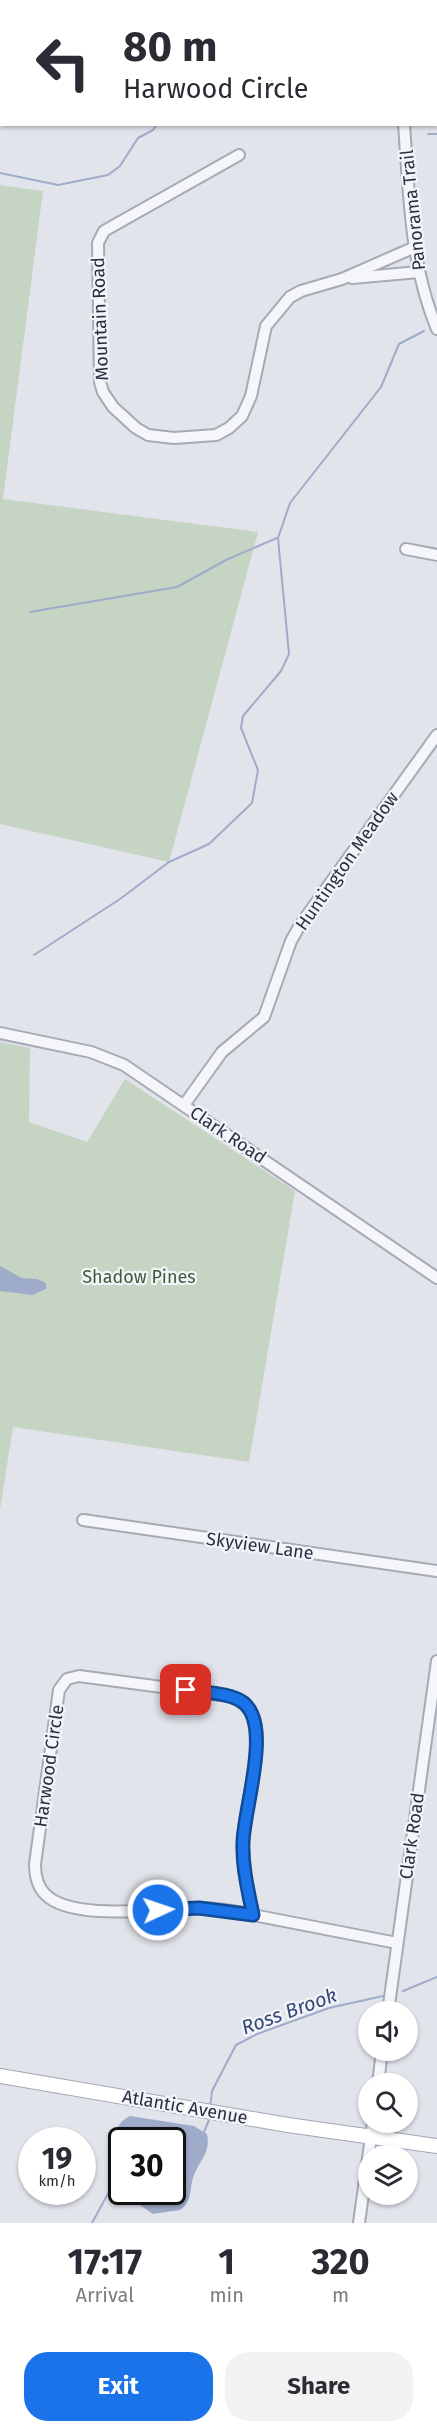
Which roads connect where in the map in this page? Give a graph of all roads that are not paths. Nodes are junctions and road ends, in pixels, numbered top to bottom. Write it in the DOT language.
graph roads {
  1 [pos="404,126"];
  2 [pos="238,155"];
  3 [pos="415,247"];
  4 [pos="419,272"];
  5 [pos="342,279"];
  6 [pos="437,329"];
  7 [pos="406,549"];
  8 [pos="437,555"];
  9 [pos="437,735"];
  10 [pos="0,1033"];
  11 [pos="184,1105"];
  12 [pos="437,1278"];
  13 [pos="83,1520"];
  14 [pos="437,1571"];
  15 [pos="437,1661"];
  16 [pos="253,1915"];
  17 [pos="397,1943"];
  18 [pos="389,2001"];
  19 [pos="0,2076"];
  20 [pos="372,2133"];
  21 [pos="371,2138"];
  22 [pos="437,2146"];
  23 [pos="359,2223"];
  1 -- 3 [label="street, Panorama Trail"];
  2 -- 5 [label="street, Mountain Road"];
  3 -- 4 [label="street, Panorama Trail"];
  3 -- 5 [label="street, Mountain Road"];
  4 -- 5 [label="street, Mountain Road"];
  4 -- 6 [label="street, Panorama Trail"];
  7 -- 8 [label="street"];
  9 -- 11 [label="street, Huntington Meadow"];
  10 -- 11 [label="street, Clark Road"];
  11 -- 12 [label="street, Clark Road"];
  13 -- 14 [label="street, Skyview Lane"];
  15 -- 17 [label="street, Clark Road"];
  16 -- 16 [label="street, Harwood Circle"];
  16 -- 17 [label="street, Harwood Circle"];
  17 -- 18 [label="street, Clark Road"];
  19 -- 21 [label="main road, Atlantic Avenue"];
  20 -- 21 [label="street"];
  21 -- 22 [label="main road, Atlantic Avenue"];
  21 -- 23 [label="street"];
}
